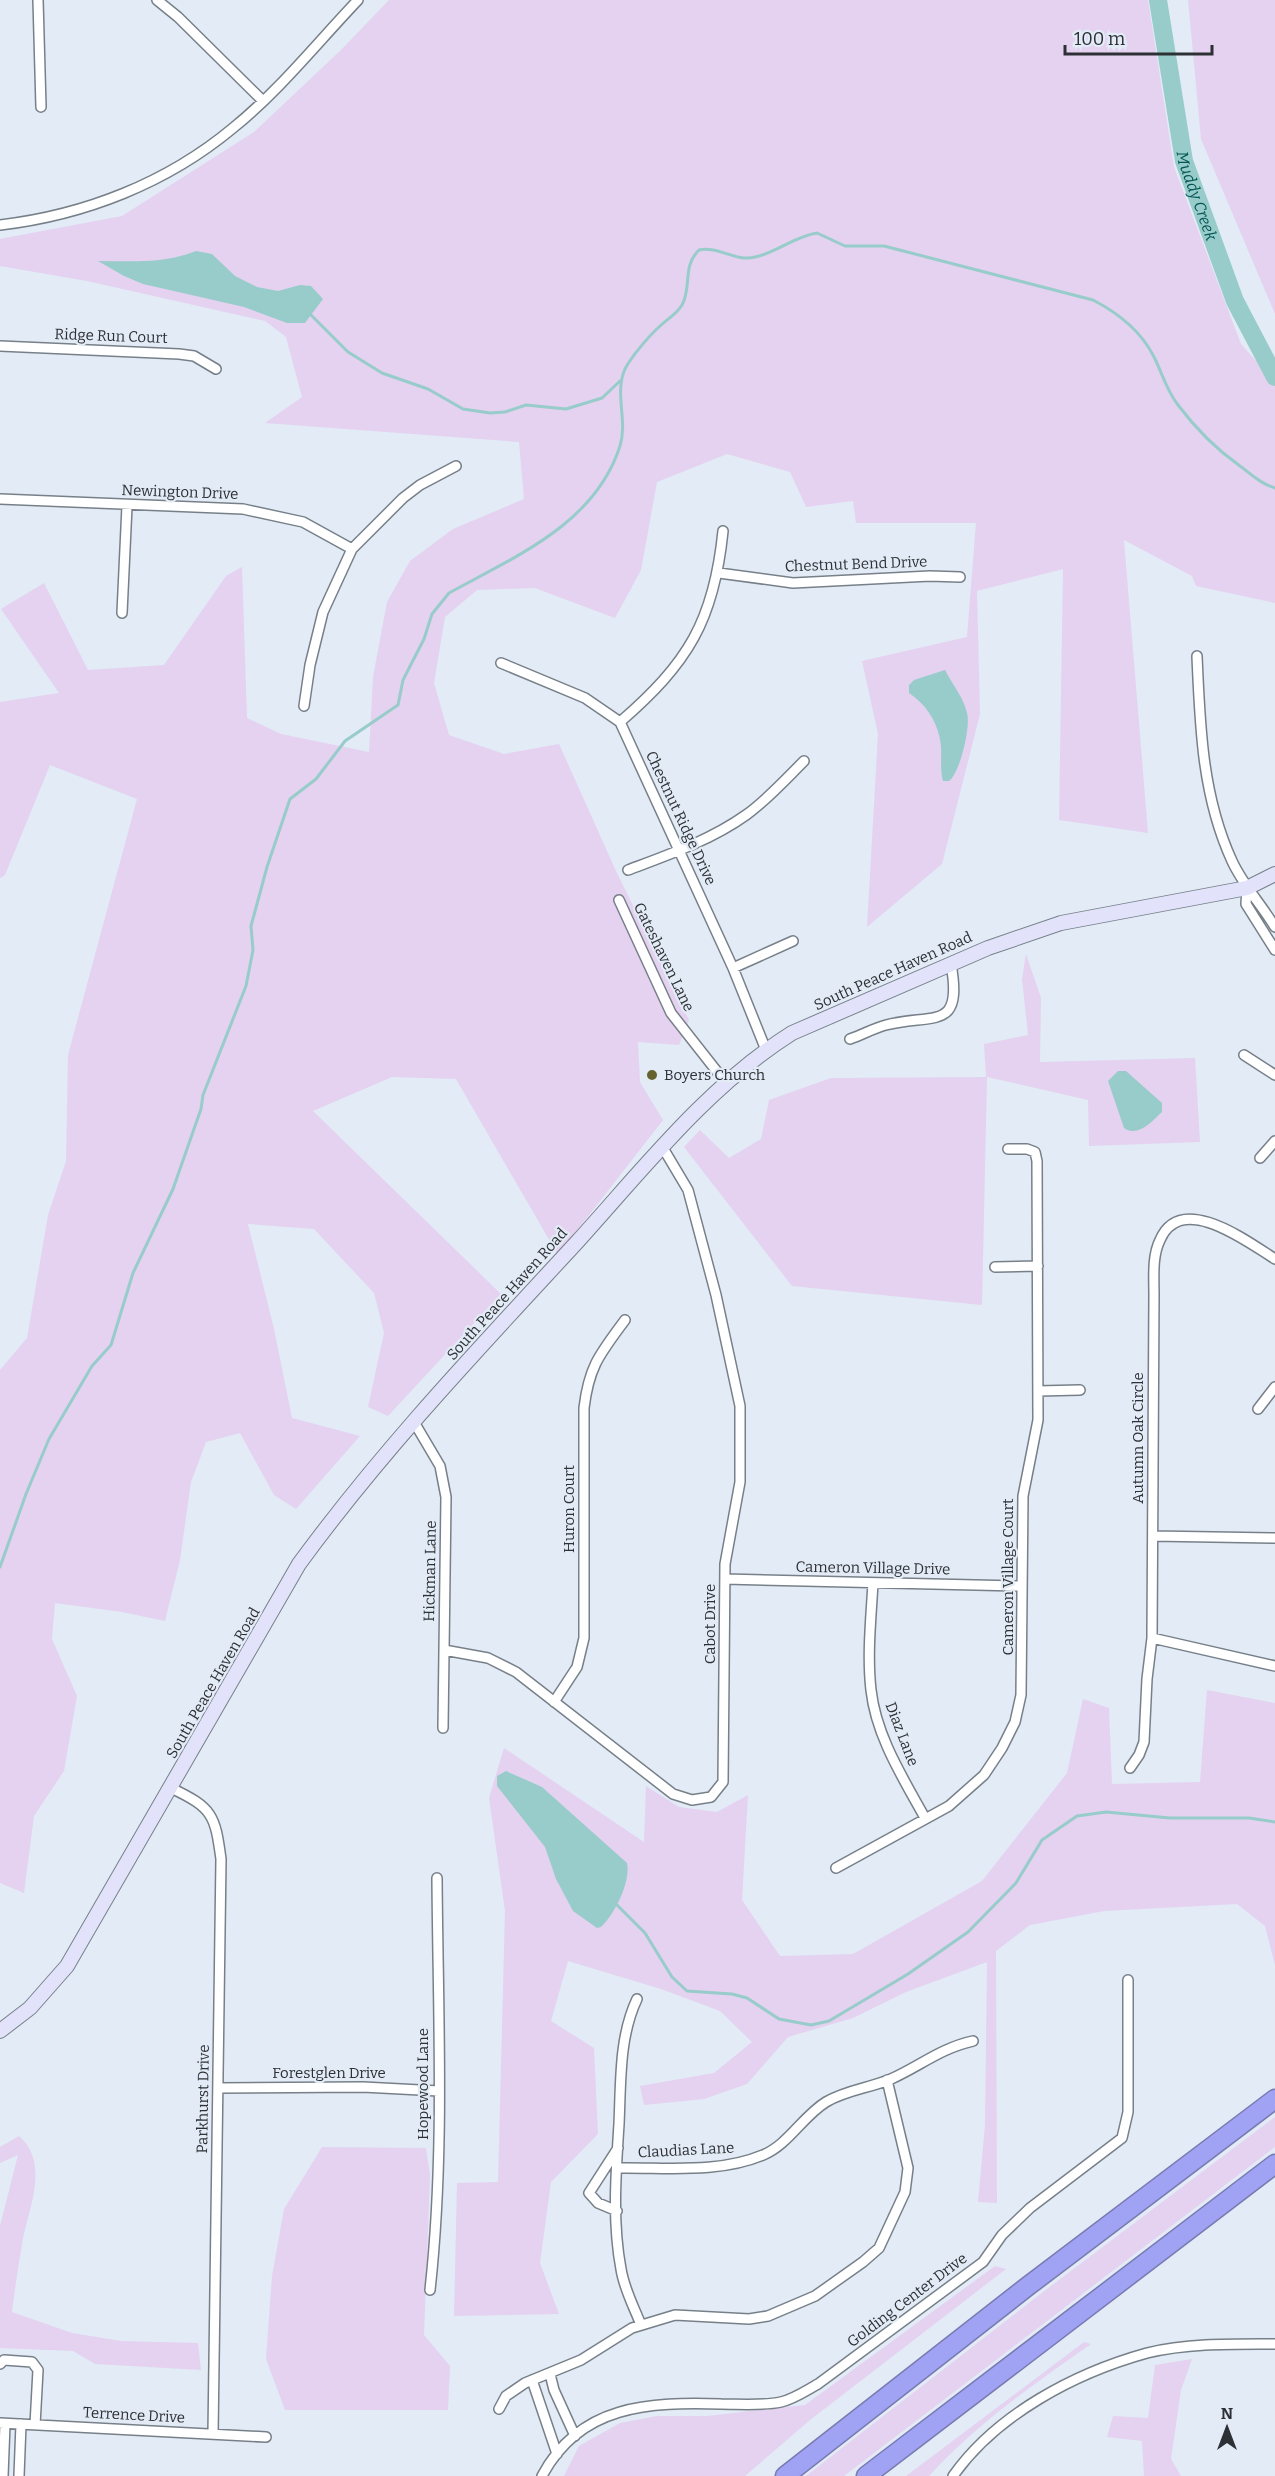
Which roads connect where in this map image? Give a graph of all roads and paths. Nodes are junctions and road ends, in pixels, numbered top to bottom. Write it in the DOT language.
graph roads {
  1 [pos="38,0"];
  2 [pos="157,0"];
  3 [pos="358,0"];
  4 [pos="263,101"];
  5 [pos="41,107"];
  6 [pos="0,225"];
  7 [pos="0,346"];
  8 [pos="216,369"];
  9 [pos="456,466"];
  10 [pos="0,500"];
  11 [pos="127,506"];
  12 [pos="723,531"];
  13 [pos="352,549"];
  14 [pos="719,573"];
  15 [pos="960,577"];
  16 [pos="122,613"];
  17 [pos="1197,656"];
  18 [pos="501,663"];
  19 [pos="304,706"];
  20 [pos="620,722"];
  21 [pos="804,761"];
  22 [pos="679,850"];
  23 [pos="628,870"];
  24 [pos="1275,874"];
  25 [pos="1247,888"];
  26 [pos="619,900"];
  27 [pos="1275,927"];
  28 [pos="793,941"];
  29 [pos="1275,950"];
  30 [pos="951,963"];
  31 [pos="733,968"];
  32 [pos="850,1039"];
  33 [pos="766,1050"];
  34 [pos="1244,1054"];
  35 [pos="1275,1075"];
  36 [pos="726,1083"];
  37 [pos="1275,1141"];
  38 [pos="663,1148"];
  39 [pos="1008,1149"];
  40 [pos="1260,1158"];
  41 [pos="1275,1259"];
  42 [pos="1038,1266"];
  43 [pos="995,1267"];
  44 [pos="625,1320"];
  45 [pos="1275,1387"];
  46 [pos="1080,1390"];
  47 [pos="1038,1391"];
  48 [pos="1258,1409"];
  49 [pos="414,1422"];
  50 [pos="1153,1536"];
  51 [pos="1275,1538"];
  52 [pos="725,1579"];
  53 [pos="873,1583"];
  54 [pos="1020,1586"];
  55 [pos="1152,1638"];
  56 [pos="444,1650"];
  57 [pos="1275,1666"];
  58 [pos="554,1702"];
  59 [pos="443,1728"];
  60 [pos="1130,1768"];
  61 [pos="171,1788"];
  62 [pos="925,1818"];
  63 [pos="836,1868"];
  64 [pos="437,1878"];
  65 [pos="1128,1980"];
  66 [pos="637,1999"];
  67 [pos="0,2031"];
  68 [pos="973,2040"];
  69 [pos="887,2080"];
  70 [pos="218,2088"];
  71 [pos="439,2091"];
  72 [pos="1275,2099"];
  73 [pos="618,2148"];
  74 [pos="1275,2164"];
  75 [pos="617,2168"];
  76 [pos="617,2211"];
  77 [pos="430,2290"];
  78 [pos="641,2325"];
  79 [pos="1275,2344"];
  80 [pos="0,2364"];
  81 [pos="549,2374"];
  82 [pos="532,2380"];
  83 [pos="499,2409"];
  84 [pos="3,2423"];
  85 [pos="21,2424"];
  86 [pos="35,2425"];
  87 [pos="213,2434"];
  88 [pos="575,2436"];
  89 [pos="266,2437"];
  90 [pos="556,2454"];
  91 [pos="3,2476"];
  92 [pos="19,2476"];
  93 [pos="542,2476"];
  94 [pos="785,2476"];
  95 [pos="866,2476"];
  96 [pos="953,2476"];
  1 -- 5 [label="street"];
  2 -- 4 [label="street"];
  3 -- 4 [label="street"];
  4 -- 6 [label="street"];
  7 -- 8 [label="street, Ridge Run Court"];
  9 -- 13 [label="street"];
  10 -- 11 [label="street, Newington Drive"];
  11 -- 13 [label="street, Newington Drive"];
  11 -- 16 [label="street"];
  12 -- 14 [label="street"];
  13 -- 19 [label="street"];
  14 -- 15 [label="street, Chestnut Bend Drive"];
  14 -- 20 [label="street"];
  17 -- 25 [label="street"];
  18 -- 20 [label="street"];
  20 -- 22 [label="street, Chestnut Ridge Drive"];
  21 -- 22 [label="street"];
  22 -- 23 [label="street"];
  22 -- 31 [label="street, Chestnut Ridge Drive"];
  24 -- 25 [label="main road, South Peace Haven Road"];
  25 -- 27 [label="street"];
  25 -- 29 [label="street"];
  25 -- 30 [label="main road, South Peace Haven Road"];
  26 -- 36 [label="street, Gateshaven Lane"];
  28 -- 31 [label="street"];
  30 -- 32 [label="street"];
  30 -- 33 [label="main road, South Peace Haven Road"];
  31 -- 33 [label="street, Chestnut Ridge Drive"];
  33 -- 36 [label="main road, South Peace Haven Road"];
  34 -- 35 [label="street"];
  36 -- 38 [label="main road, South Peace Haven Road"];
  37 -- 40 [label="street"];
  38 -- 49 [label="main road, South Peace Haven Road"];
  38 -- 52 [label="street, Cabot Drive"];
  39 -- 42 [label="street, Cameron Village Court"];
  41 -- 50 [label="street, Autumn Oak Circle"];
  42 -- 43 [label="street"];
  42 -- 47 [label="street, Cameron Village Court"];
  44 -- 58 [label="street, Huron Court"];
  45 -- 48 [label="street"];
  46 -- 47 [label="street"];
  47 -- 54 [label="street, Cameron Village Court"];
  49 -- 56 [label="street, Hickman Lane"];
  49 -- 61 [label="main road, South Peace Haven Road"];
  50 -- 51 [label="street"];
  50 -- 55 [label="street, Autumn Oak Circle"];
  52 -- 53 [label="street, Cameron Village Drive"];
  52 -- 58 [label="street, Cabot Drive"];
  53 -- 54 [label="street, Cameron Village Drive"];
  53 -- 62 [label="street, Diaz Lane"];
  54 -- 62 [label="street, Cameron Village Court"];
  55 -- 57 [label="street"];
  55 -- 60 [label="street, Autumn Oak Circle"];
  56 -- 58 [label="street, Cabot Drive"];
  56 -- 59 [label="street, Hickman Lane"];
  61 -- 67 [label="main road, South Peace Haven Road"];
  61 -- 70 [label="street, Parkhurst Drive"];
  62 -- 63 [label="street, Cameron Village Court"];
  64 -- 71 [label="street, Hopewood Lane"];
  65 -- 88 [label="street, Golding Center Drive"];
  66 -- 73 [label="street"];
  68 -- 69 [label="street, Claudias Lane"];
  69 -- 75 [label="street, Claudias Lane"];
  69 -- 78 [label="street"];
  70 -- 71 [label="street, Forestglen Drive"];
  70 -- 87 [label="street, Parkhurst Drive"];
  71 -- 77 [label="street, Hopewood Lane"];
  72 -- 94 [label="highway"];
  73 -- 75 [label="street"];
  73 -- 76 [label="street"];
  74 -- 95 [label="highway"];
  75 -- 76 [label="street"];
  76 -- 78 [label="street"];
  78 -- 81 [label="street"];
  79 -- 96 [label="street"];
  80 -- 86 [label="street"];
  81 -- 82 [label="street"];
  81 -- 88 [label="street"];
  82 -- 83 [label="street"];
  82 -- 90 [label="street"];
  84 -- 85 [label="street, Terrence Drive"];
  84 -- 91 [label="street"];
  85 -- 86 [label="street, Terrence Drive"];
  85 -- 92 [label="street"];
  86 -- 87 [label="street, Terrence Drive"];
  87 -- 89 [label="street, Terrence Drive"];
  88 -- 90 [label="street, Golding Center Drive"];
  90 -- 93 [label="street, Golding Center Drive"];
}
